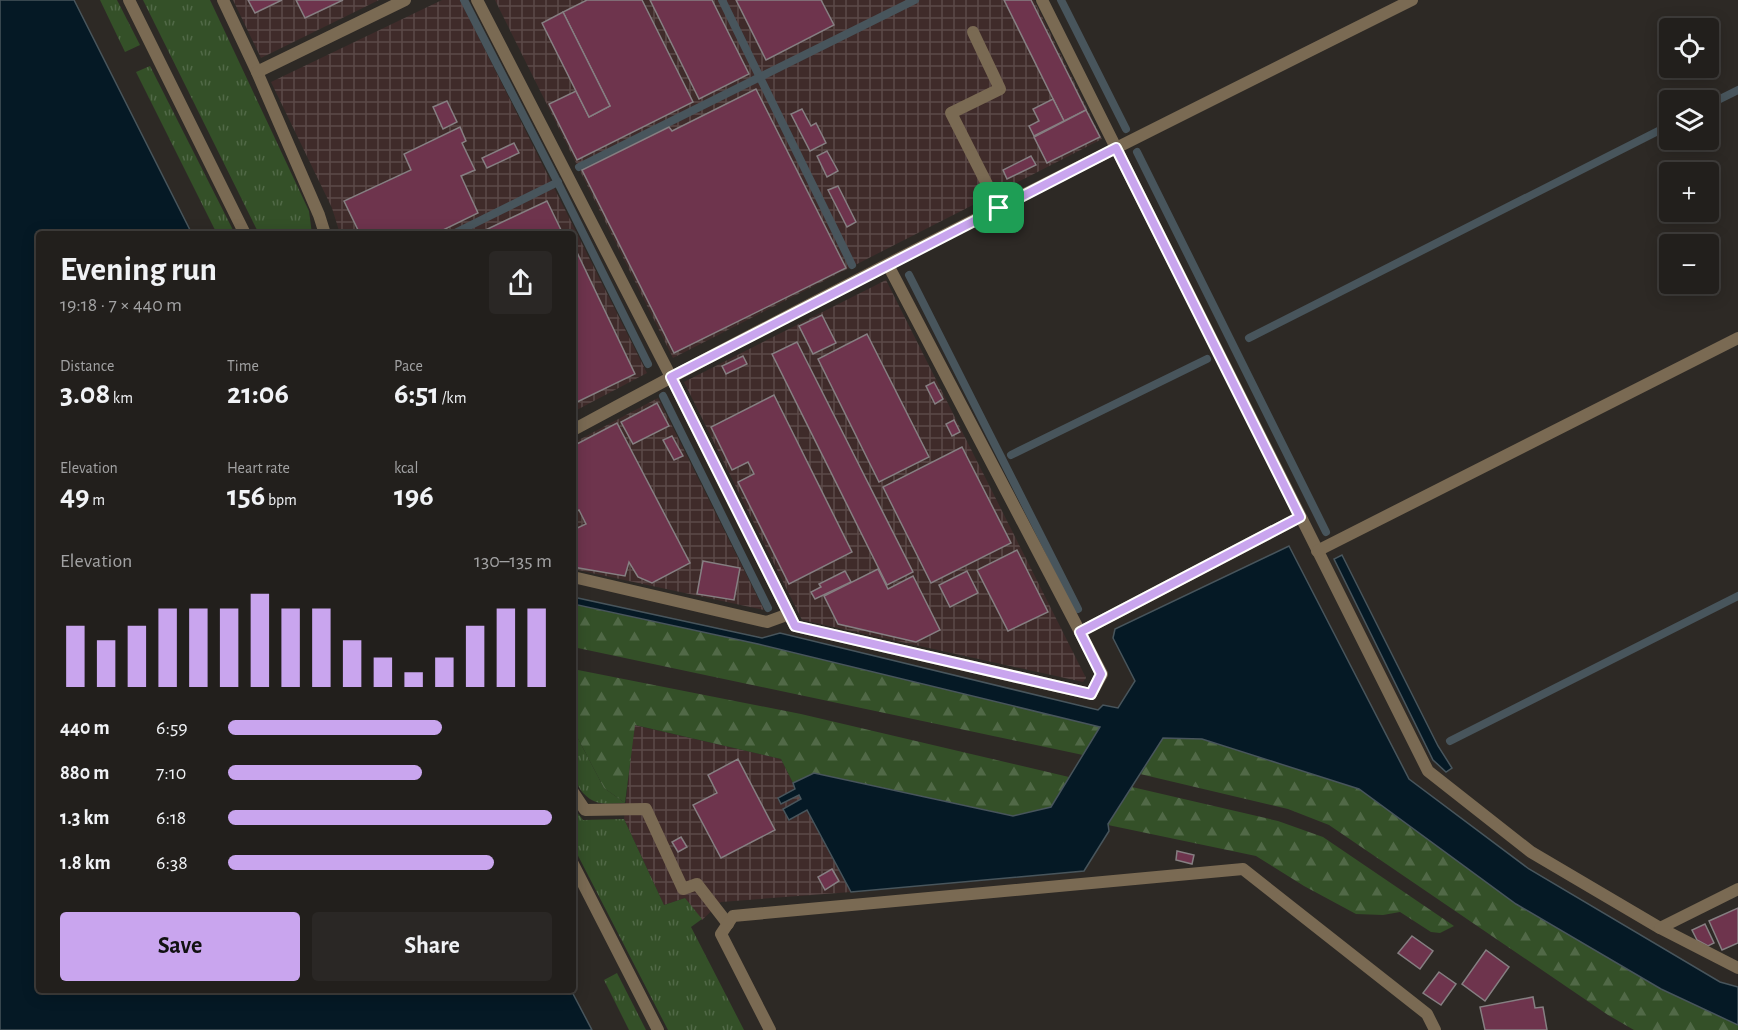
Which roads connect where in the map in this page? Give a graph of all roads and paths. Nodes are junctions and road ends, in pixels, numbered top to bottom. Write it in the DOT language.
graph roads {
  1 [pos="129,0"];
  2 [pos="223,0"];
  3 [pos="405,0"];
  4 [pos="477,0"];
  5 [pos="1042,0"];
  6 [pos="1412,0"];
  7 [pos="973,32"];
  8 [pos="257,72"];
  9 [pos="1116,148"];
  10 [pos="999,208"];
  11 [pos="244,231"];
  12 [pos="324,231"];
  13 [pos="888,265"];
  14 [pos="1738,338"];
  15 [pos="671,377"];
  16 [pos="576,428"];
  17 [pos="1300,517"];
  18 [pos="1317,552"];
  19 [pos="576,578"];
  20 [pos="789,614"];
  21 [pos="1080,632"];
  22 [pos="576,796"];
  23 [pos="576,870"];
  24 [pos="1738,889"];
  25 [pos="728,924"];
  26 [pos="1660,928"];
  27 [pos="1738,968"];
  28 [pos="658,1030"];
  29 [pos="770,1030"];
  30 [pos="1435,1030"];
  1 -- 11 [label="street"];
  2 -- 8 [label="street"];
  3 -- 8 [label="street"];
  4 -- 15 [label="street"];
  5 -- 9 [label="street"];
  6 -- 9 [label="street"];
  7 -- 10 [label="street"];
  8 -- 12 [label="street"];
  9 -- 10 [label="street"];
  9 -- 17 [label="street"];
  10 -- 13 [label="street"];
  13 -- 15 [label="street"];
  13 -- 21 [label="street"];
  14 -- 18 [label="street"];
  15 -- 16 [label="street"];
  15 -- 20 [label="street"];
  17 -- 18 [label="street"];
  17 -- 21 [label="street"];
  18 -- 26 [label="street"];
  19 -- 20 [label="street"];
  20 -- 21 [label="street"];
  22 -- 25 [label="street"];
  23 -- 28 [label="street"];
  24 -- 26 [label="street"];
  25 -- 29 [label="street"];
  25 -- 30 [label="street"];
  26 -- 27 [label="street"];
}
